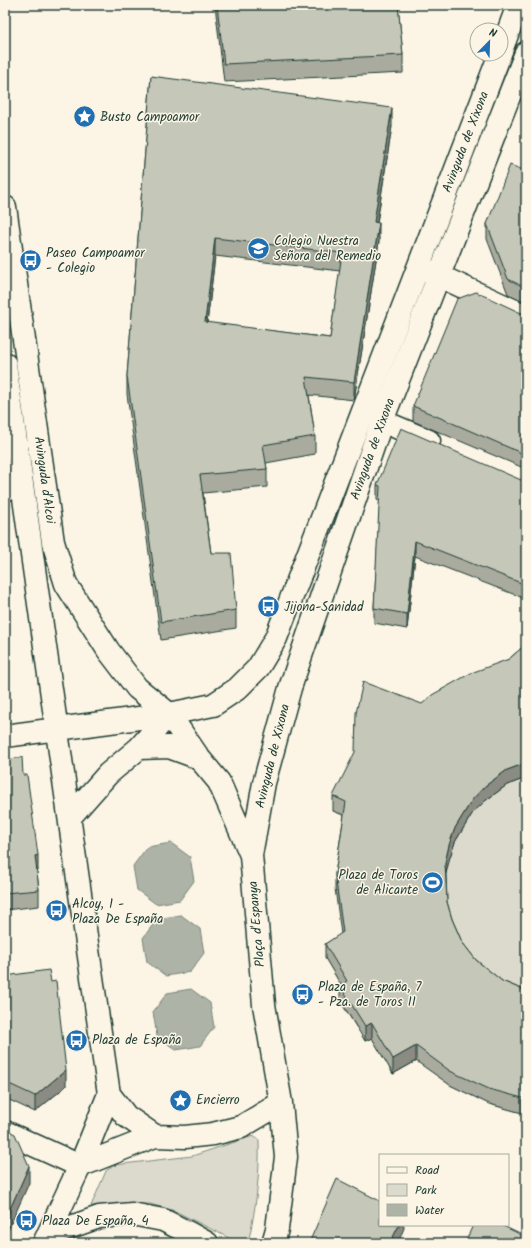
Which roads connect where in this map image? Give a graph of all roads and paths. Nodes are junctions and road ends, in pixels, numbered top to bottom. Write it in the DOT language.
graph roads {
  1 [pos="518,5"];
  2 [pos="509,29"];
  3 [pos="526,52"];
  4 [pos="497,62"];
  5 [pos="5,207"];
  6 [pos="8,249"];
  7 [pos="419,267"];
  8 [pos="439,276"];
  9 [pos="526,316"];
  10 [pos="5,364"];
  11 [pos="382,421"];
  12 [pos="447,449"];
  13 [pos="14,488"];
  14 [pos="169,714"];
  15 [pos="57,729"];
  16 [pos="5,736"];
  17 [pos="139,748"];
  18 [pos="199,758"];
  19 [pos="70,817"];
  20 [pos="251,854"];
  21 [pos="109,1094"];
  22 [pos="281,1103"];
  23 [pos="5,1132"];
  24 [pos="155,1136"];
  25 [pos="80,1166"];
  26 [pos="46,1239"];
  27 [pos="207,1243"];
  28 [pos="273,1243"];
  1 -- 2 [label="main road"];
  3 -- 8 [label="main road, Avinguda de Xixona"];
  4 -- 7 [label="main road, Avinguda de Xixona"];
  5 -- 6 [label="main road, Avinguda d'Alcoi"];
  6 -- 14 [label="main road, Avinguda d'Alcoi"];
  7 -- 8 [label="main road"];
  7 -- 14 [label="main road, Avinguda de Xixona"];
  8 -- 9 [label="main road"];
  8 -- 11 [label="main road, Avinguda de Xixona"];
  10 -- 13 [label="main road, Avinguda d'Alcoi"];
  11 -- 12 [label="main road"];
  11 -- 20 [label="main road, Avinguda de Xixona"];
  13 -- 15 [label="main road, Avinguda d'Alcoi"];
  14 -- 15 [label="main road"];
  14 -- 17 [label="main road"];
  14 -- 18 [label="main road, Plaça d'Espanya"];
  15 -- 16 [label="main road"];
  15 -- 19 [label="main road"];
  17 -- 18 [label="main road"];
  17 -- 19 [label="main road"];
  18 -- 20 [label="main road, Plaça d'Espanya"];
  19 -- 21 [label="main road"];
  20 -- 22 [label="main road, Plaça d'Espanya"];
  21 -- 24 [label="main road"];
  21 -- 25 [label="main road"];
  22 -- 24 [label="main road"];
  22 -- 28 [label="main road, Plaça d'Espanya"];
  23 -- 25 [label="main road"];
  24 -- 25 [label="main road"];
  25 -- 26 [label="main road"];
  26 -- 27 [label="main road"];
}
